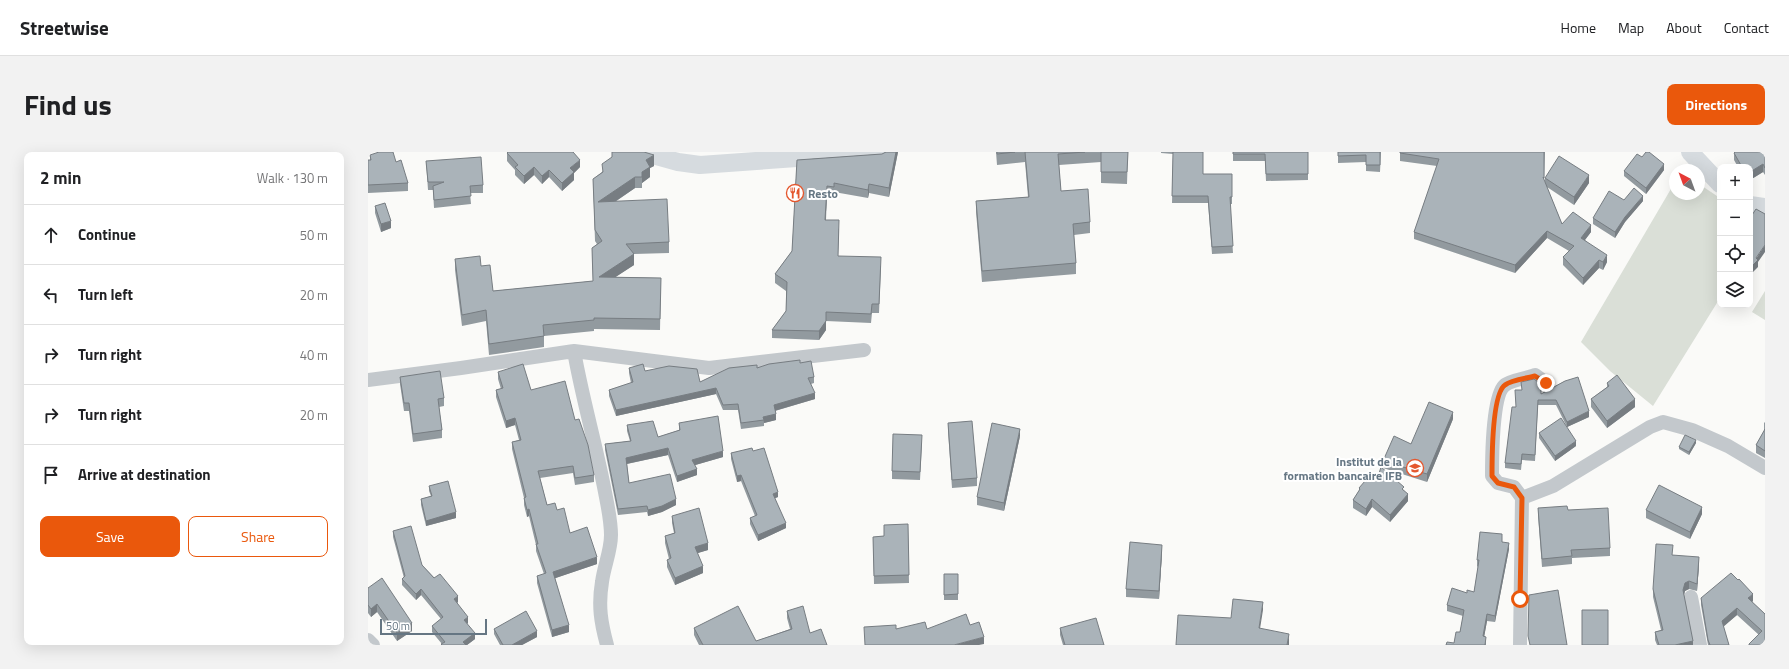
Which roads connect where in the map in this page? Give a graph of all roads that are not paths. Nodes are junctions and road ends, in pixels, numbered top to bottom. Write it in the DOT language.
graph roads {
  1 [pos="642,152"];
  2 [pos="881,152"];
  3 [pos="1690,152"];
  4 [pos="1717,181"];
  5 [pos="1753,205"];
  6 [pos="1765,207"];
  7 [pos="864,350"];
  8 [pos="574,351"];
  9 [pos="368,380"];
  10 [pos="1546,383"];
  11 [pos="1765,468"];
  12 [pos="1522,498"];
  13 [pos="1691,598"];
  14 [pos="368,640"];
  15 [pos="373,645"];
  16 [pos="607,645"];
  17 [pos="1520,645"];
  18 [pos="1700,645"];
  1 -- 2 [label="main road"];
  3 -- 4 [label="main road"];
  5 -- 6 [label="main road"];
  7 -- 8 [label="street"];
  8 -- 9 [label="street"];
  8 -- 16 [label="street"];
  10 -- 12 [label="street"];
  11 -- 12 [label="street"];
  12 -- 17 [label="street"];
  13 -- 18 [label="street"];
  14 -- 15 [label="street"];
}
